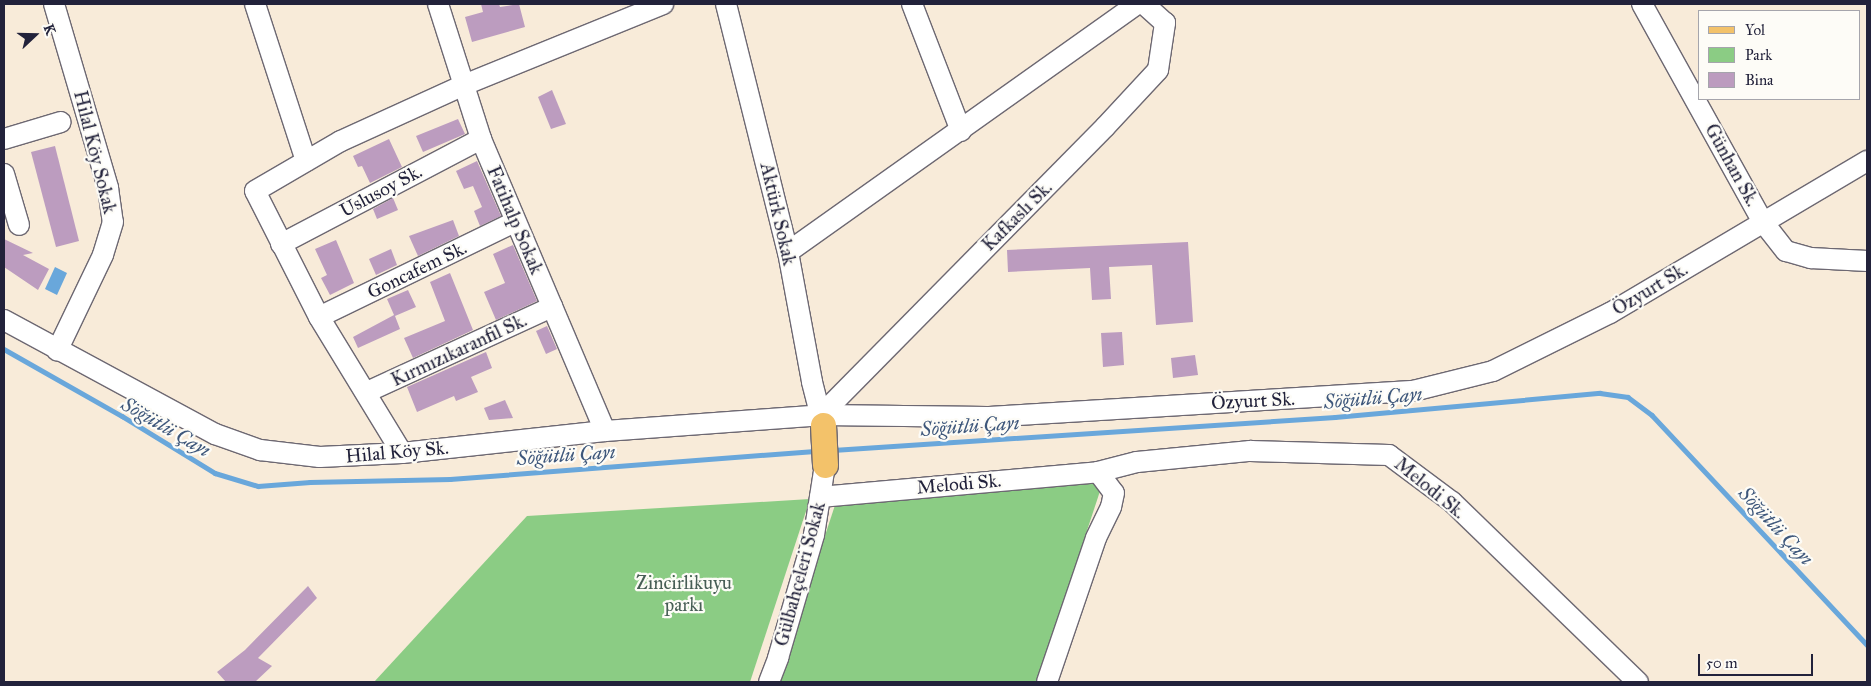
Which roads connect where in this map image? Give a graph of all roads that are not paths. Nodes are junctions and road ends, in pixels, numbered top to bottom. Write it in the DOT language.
graph roads {
  1 [pos="54,4"];
  2 [pos="255,4"];
  3 [pos="438,4"];
  4 [pos="663,4"];
  5 [pos="726,4"];
  6 [pos="912,4"];
  7 [pos="1137,4"];
  8 [pos="1144,4"];
  9 [pos="1645,5"];
  10 [pos="464,85"];
  11 [pos="61,122"];
  12 [pos="961,131"];
  13 [pos="481,138"];
  14 [pos="4,139"];
  15 [pos="1867,160"];
  16 [pos="306,161"];
  17 [pos="4,174"];
  18 [pos="515,222"];
  19 [pos="1763,222"];
  20 [pos="20,225"];
  21 [pos="281,244"];
  22 [pos="788,252"];
  23 [pos="1867,261"];
  24 [pos="552,307"];
  25 [pos="319,317"];
  26 [pos="4,320"];
  27 [pos="57,351"];
  28 [pos="367,392"];
  29 [pos="822,420"];
  30 [pos="605,431"];
  31 [pos="402,453"];
  32 [pos="825,465"];
  33 [pos="1098,472"];
  34 [pos="820,497"];
  35 [pos="768,682"];
  36 [pos="1046,682"];
  37 [pos="1638,682"];
  1 -- 27 [label="street, Hilal Köy Sokak"];
  2 -- 16 [label="street"];
  3 -- 10 [label="street, Fatihalp Sokak"];
  4 -- 10 [label="street"];
  5 -- 22 [label="street, Aktürk Sokak"];
  6 -- 12 [label="street"];
  7 -- 12 [label="street"];
  8 -- 29 [label="street, Kafkaslı Sk."];
  9 -- 19 [label="street, Günhan Sk."];
  10 -- 13 [label="street, Fatihalp Sokak"];
  10 -- 16 [label="street"];
  11 -- 14 [label="street"];
  12 -- 22 [label="street"];
  13 -- 18 [label="street, Fatihalp Sokak"];
  13 -- 21 [label="street, Uslusoy Sk."];
  15 -- 19 [label="street"];
  16 -- 21 [label="street"];
  17 -- 20 [label="street"];
  18 -- 24 [label="street, Fatihalp Sokak"];
  18 -- 25 [label="street, Goncafem Sk."];
  19 -- 23 [label="street, Günhan Sk."];
  19 -- 29 [label="street, Özyurt Sk."];
  21 -- 25 [label="street"];
  22 -- 29 [label="street, Aktürk Sokak"];
  24 -- 28 [label="street, Kırmızıkaranfil Sk."];
  24 -- 30 [label="street, Fatihalp Sokak"];
  25 -- 28 [label="street"];
  26 -- 27 [label="street, Hilal Köy Sk."];
  27 -- 31 [label="street, Hilal Köy Sk."];
  28 -- 31 [label="street"];
  29 -- 30 [label="street, Hilal Köy Sk."];
  29 -- 32 [label="main road"];
  30 -- 31 [label="street, Hilal Köy Sk."];
  32 -- 34 [label="street, Gülbahçeleri Sokak"];
  33 -- 34 [label="street, Melodi Sk."];
  33 -- 36 [label="street"];
  33 -- 37 [label="street, Melodi Sk."];
  34 -- 35 [label="street, Gülbahçeleri Sokak"];
}
